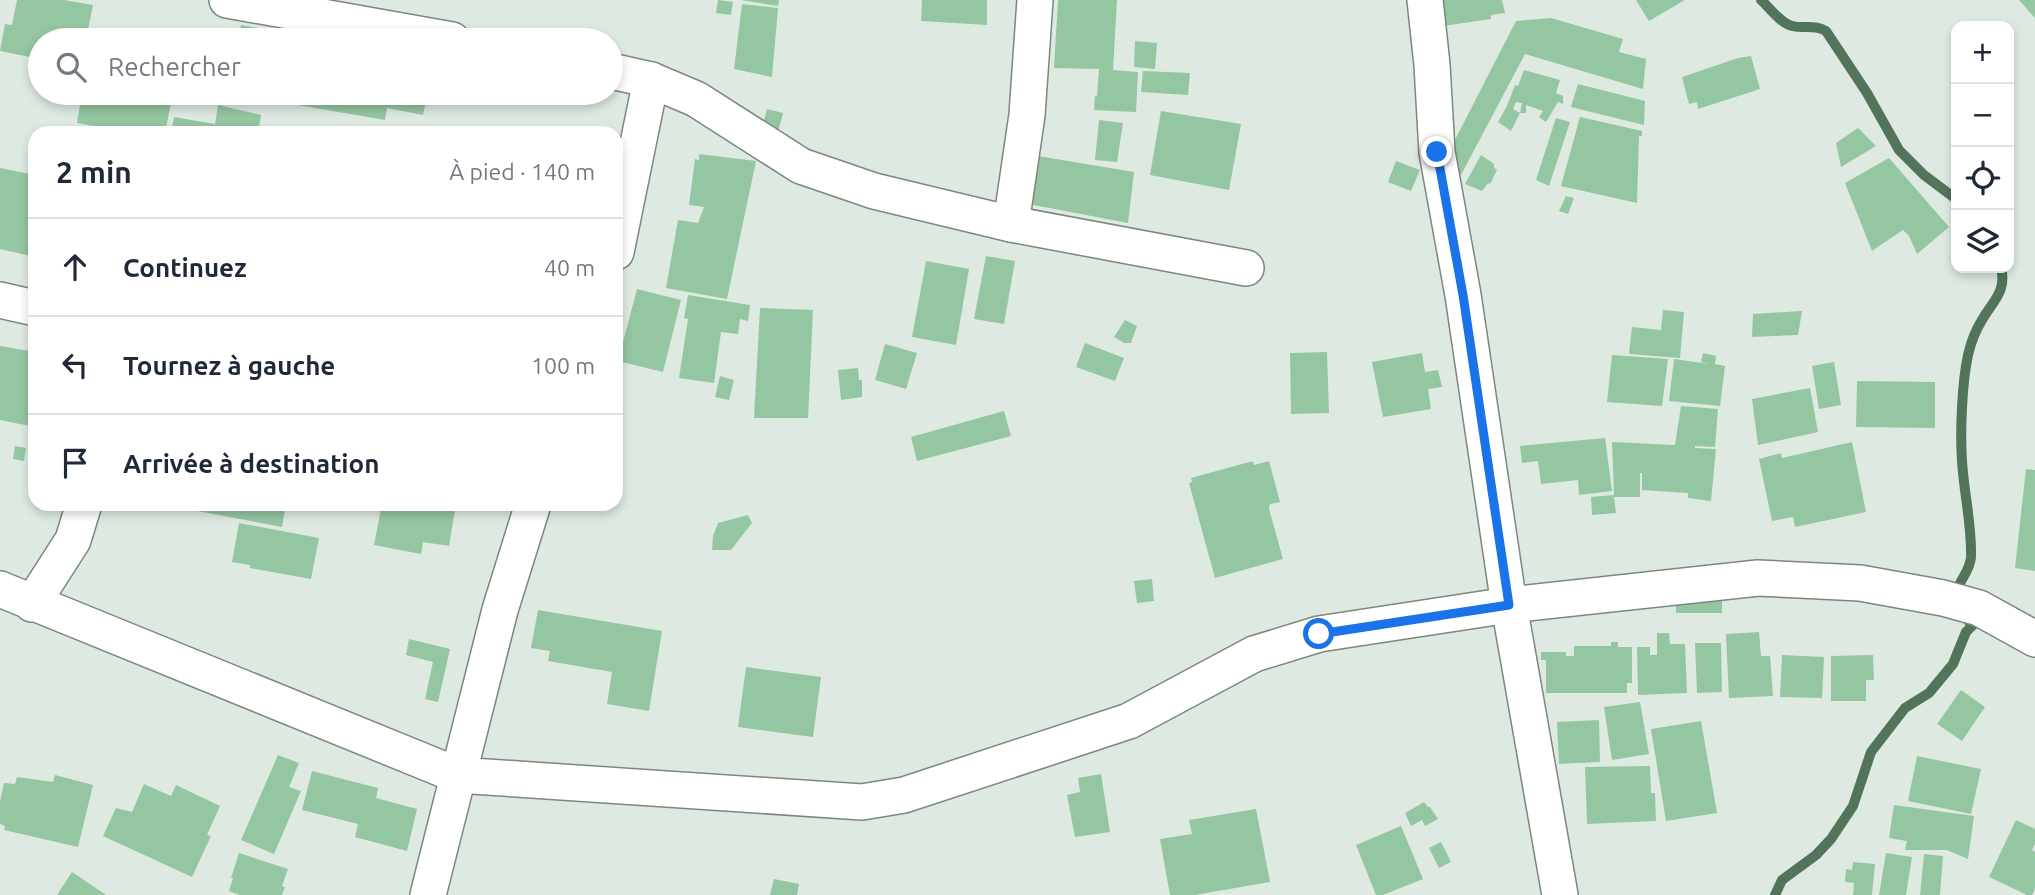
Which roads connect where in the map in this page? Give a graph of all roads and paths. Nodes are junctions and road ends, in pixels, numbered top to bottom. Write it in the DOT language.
graph roads {
  1 [pos="227,0"];
  2 [pos="1035,0"];
  3 [pos="1425,0"];
  4 [pos="384,28"];
  5 [pos="623,74"];
  6 [pos="651,80"];
  7 [pos="623,218"];
  8 [pos="1011,224"];
  9 [pos="1246,268"];
  10 [pos="0,300"];
  11 [pos="28,306"];
  12 [pos="82,511"];
  13 [pos="531,511"];
  14 [pos="0,589"];
  15 [pos="32,604"];
  16 [pos="1509,605"];
  17 [pos="2035,639"];
  18 [pos="457,775"];
  19 [pos="428,895"];
  20 [pos="1560,895"];
  1 -- 4 [label="street"];
  2 -- 8 [label="street"];
  3 -- 16 [label="street"];
  5 -- 6 [label="street"];
  6 -- 7 [label="street"];
  6 -- 8 [label="street"];
  8 -- 9 [label="street"];
  10 -- 11 [label="street"];
  12 -- 15 [label="street"];
  13 -- 18 [label="street"];
  14 -- 15 [label="street"];
  15 -- 18 [label="street"];
  16 -- 17 [label="street"];
  16 -- 18 [label="street"];
  16 -- 20 [label="street"];
  18 -- 19 [label="street"];
}
